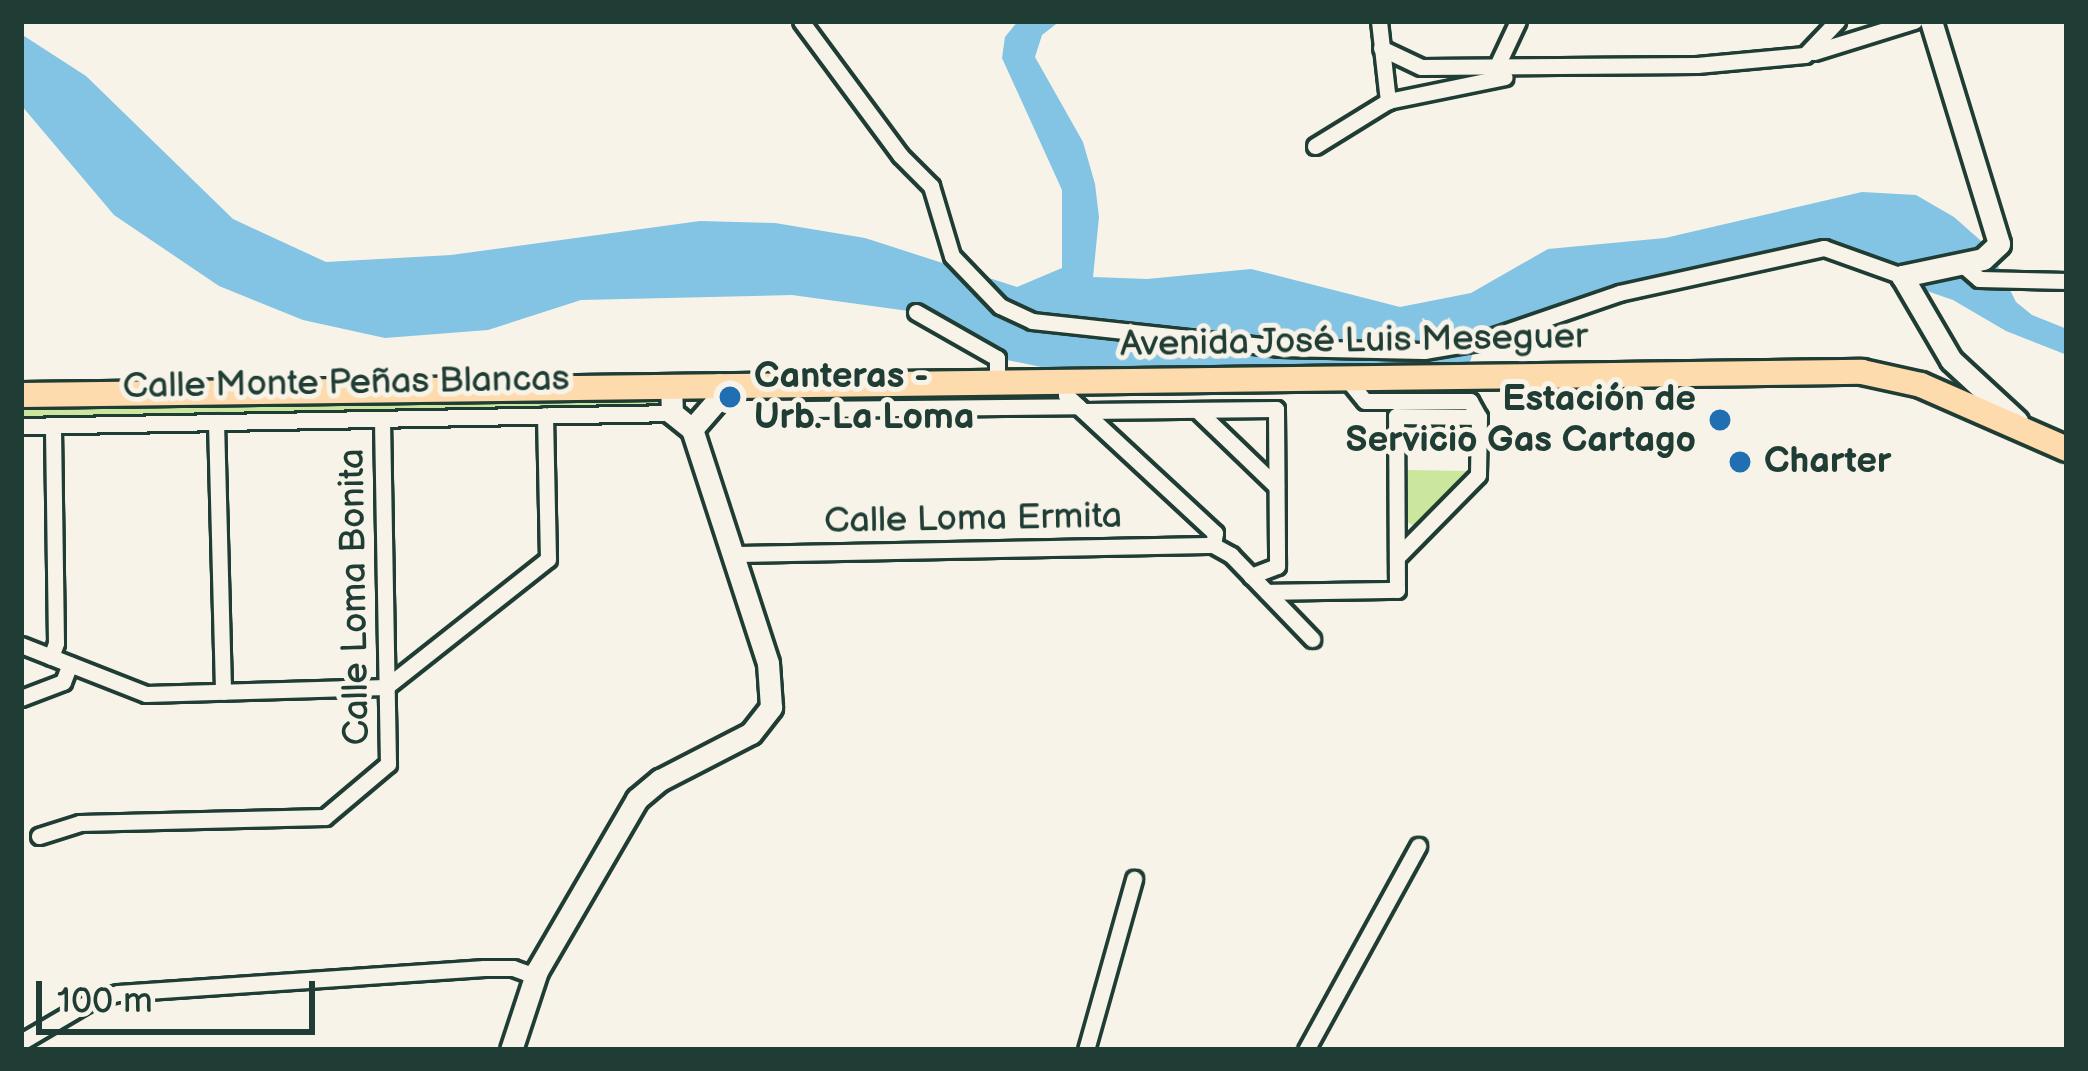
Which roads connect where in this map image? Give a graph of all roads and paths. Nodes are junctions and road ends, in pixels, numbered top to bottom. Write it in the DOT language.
graph roads {
  1 [pos="801,21"];
  2 [pos="1379,21"];
  3 [pos="1518,21"];
  4 [pos="1837,21"];
  5 [pos="1914,21"];
  6 [pos="1931,21"];
  7 [pos="1382,48"];
  8 [pos="1805,55"];
  9 [pos="1495,70"];
  10 [pos="1556,70"];
  11 [pos="1388,101"];
  12 [pos="1315,146"];
  13 [pos="1963,265"];
  14 [pos="1902,276"];
  15 [pos="2067,281"];
  16 [pos="916,312"];
  17 [pos="1345,376"];
  18 [pos="1066,381"];
  19 [pos="997,382"];
  20 [pos="718,384"];
  21 [pos="671,386"];
  22 [pos="21,394"];
  23 [pos="1081,408"];
  24 [pos="807,409"];
  25 [pos="1197,410"];
  26 [pos="672,413"];
  27 [pos="545,415"];
  28 [pos="1479,417"];
  29 [pos="382,419"];
  30 [pos="216,422"];
  31 [pos="52,425"];
  32 [pos="21,426"];
  33 [pos="692,429"];
  34 [pos="2026,429"];
  35 [pos="2067,449"];
  36 [pos="1276,487"];
  37 [pos="1214,545"];
  38 [pos="733,554"];
  39 [pos="1396,557"];
  40 [pos="1251,576"];
  41 [pos="1267,592"];
  42 [pos="1312,639"];
  43 [pos="21,645"];
  44 [pos="51,657"];
  45 [pos="70,664"];
  46 [pos="386,687"];
  47 [pos="223,692"];
  48 [pos="21,698"];
  49 [pos="40,836"];
  50 [pos="1418,846"];
  51 [pos="1135,879"];
  52 [pos="535,976"];
  53 [pos="21,1042"];
  54 [pos="511,1050"];
  55 [pos="1086,1050"];
  56 [pos="1306,1050"];
  1 -- 14 [label="street"];
  2 -- 7 [label="street"];
  3 -- 9 [label="street"];
  4 -- 8 [label="street"];
  5 -- 8 [label="street"];
  6 -- 13 [label="street"];
  7 -- 9 [label="street"];
  7 -- 11 [label="street"];
  8 -- 10 [label="street"];
  9 -- 10 [label="street"];
  10 -- 11 [label="street"];
  11 -- 12 [label="street"];
  13 -- 14 [label="street"];
  13 -- 15 [label="street"];
  14 -- 34 [label="street"];
  16 -- 19 [label="street"];
  17 -- 18 [label="main road, Avenida José Luis Meseguer"];
  17 -- 28 [label="street"];
  17 -- 34 [label="main road, Avenida José Luis Meseguer"];
  18 -- 19 [label="main road, Avenida José Luis Meseguer"];
  18 -- 23 [label="street"];
  19 -- 20 [label="main road, Avenida José Luis Meseguer"];
  20 -- 21 [label="main road, Avenida José Luis Meseguer"];
  20 -- 33 [label="street"];
  21 -- 22 [label="main road, Calle Monte Peñas Blancas"];
  21 -- 26 [label="street"];
  23 -- 24 [label="street"];
  23 -- 25 [label="street"];
  23 -- 37 [label="street"];
  25 -- 36 [label="street"];
  25 -- 36 [label="street"];
  26 -- 27 [label="street, Calle Monte Peñas Blancas"];
  26 -- 33 [label="street"];
  27 -- 29 [label="street, Calle Monte Peñas Blancas"];
  27 -- 46 [label="street"];
  28 -- 39 [label="street"];
  28 -- 39 [label="street"];
  29 -- 30 [label="street, Calle Monte Peñas Blancas"];
  29 -- 46 [label="street, Calle Loma Bonita"];
  30 -- 31 [label="street, Calle Monte Peñas Blancas"];
  30 -- 47 [label="street"];
  31 -- 32 [label="street, Calle Monte Peñas Blancas"];
  31 -- 44 [label="street"];
  33 -- 38 [label="street"];
  34 -- 35 [label="main road, Avenida José Luis Meseguer"];
  36 -- 40 [label="street"];
  37 -- 38 [label="street, Calle Loma Ermita"];
  37 -- 40 [label="street"];
  38 -- 52 [label="street"];
  39 -- 41 [label="street"];
  40 -- 41 [label="street"];
  41 -- 42 [label="street"];
  43 -- 44 [label="street"];
  44 -- 45 [label="street"];
  45 -- 47 [label="street"];
  45 -- 48 [label="street"];
  46 -- 47 [label="street"];
  46 -- 49 [label="street, Calle Loma Bonita"];
  50 -- 56 [label="street"];
  51 -- 55 [label="street"];
  52 -- 53 [label="street"];
  52 -- 54 [label="street"];
}
